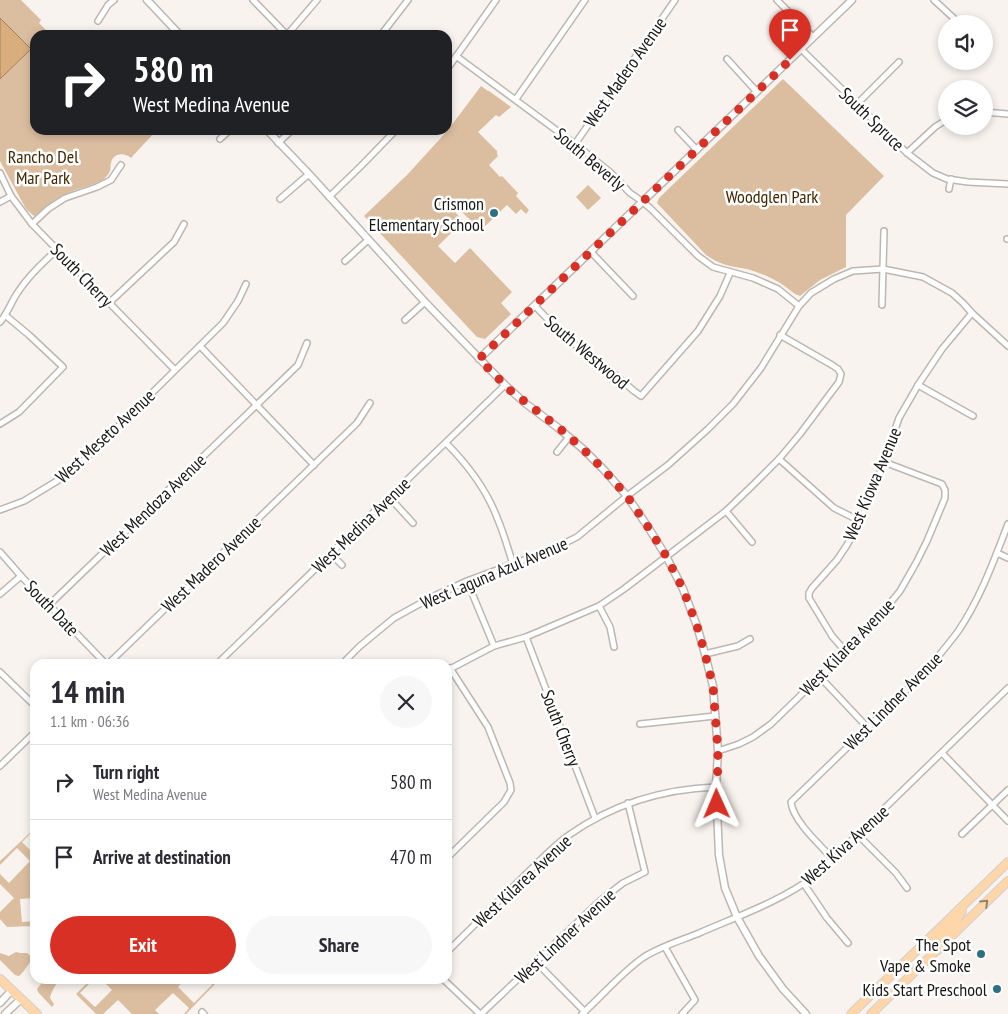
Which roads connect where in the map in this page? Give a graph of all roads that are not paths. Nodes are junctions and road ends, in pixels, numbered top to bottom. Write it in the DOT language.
graph roads {
  1 [pos="114,0"];
  2 [pos="147,0"];
  3 [pos="253,0"];
  4 [pos="317,0"];
  5 [pos="408,0"];
  6 [pos="496,0"];
  7 [pos="586,0"];
  8 [pos="675,0"];
  9 [pos="777,0"];
  10 [pos="852,0"];
  11 [pos="934,0"];
  12 [pos="950,15"];
  13 [pos="98,21"];
  14 [pos="175,30"];
  15 [pos="282,30"];
  16 [pos="291,30"];
  17 [pos="386,30"];
  18 [pos="813,37"];
  19 [pos="801,49"];
  20 [pos="456,56"];
  21 [pos="727,59"];
  22 [pos="452,62"];
  23 [pos="899,62"];
  24 [pos="757,92"];
  25 [pos="516,99"];
  26 [pos="857,104"];
  27 [pos="993,113"];
  28 [pos="1008,114"];
  29 [pos="938,125"];
  30 [pos="678,130"];
  31 [pos="224,135"];
  32 [pos="272,135"];
  33 [pos="286,135"];
  34 [pos="391,135"];
  35 [pos="220,139"];
  36 [pos="278,142"];
  37 [pos="575,144"];
  38 [pos="696,150"];
  39 [pos="907,154"];
  40 [pos="121,165"];
  41 [pos="0,173"];
  42 [pos="309,174"];
  43 [pos="951,179"];
  44 [pos="1008,184"];
  45 [pos="949,189"];
  46 [pos="11,196"];
  47 [pos="329,197"];
  48 [pos="280,199"];
  49 [pos="0,202"];
  50 [pos="643,202"];
  51 [pos="32,224"];
  52 [pos="184,224"];
  53 [pos="884,231"];
  54 [pos="368,240"];
  55 [pos="58,248"];
  56 [pos="591,252"];
  57 [pos="344,261"];
  58 [pos="883,269"];
  59 [pos="730,273"];
  60 [pos="246,284"];
  61 [pos="633,296"];
  62 [pos="425,302"];
  63 [pos="109,303"];
  64 [pos="882,305"];
  65 [pos="535,306"];
  66 [pos="799,306"];
  67 [pos="972,313"];
  68 [pos="6,315"];
  69 [pos="405,320"];
  70 [pos="0,322"];
  71 [pos="780,335"];
  72 [pos="307,343"];
  73 [pos="1008,345"];
  74 [pos="200,346"];
  75 [pos="479,359"];
  76 [pos="175,370"];
  77 [pos="505,385"];
  78 [pos="918,385"];
  79 [pos="257,404"];
  80 [pos="370,404"];
  81 [pos="972,416"];
  82 [pos="0,424"];
  83 [pos="569,437"];
  84 [pos="446,442"];
  85 [pos="557,452"];
  86 [pos="779,459"];
  87 [pos="884,462"];
  88 [pos="314,465"];
  89 [pos="627,496"];
  90 [pos="389,497"];
  91 [pos="0,510"];
  92 [pos="726,511"];
  93 [pos="860,520"];
  94 [pos="413,523"];
  95 [pos="1008,524"];
  96 [pos="752,542"];
  97 [pos="0,552"];
  98 [pos="997,553"];
  99 [pos="331,554"];
  100 [pos="666,556"];
  101 [pos="1008,558"];
  102 [pos="513,564"];
  103 [pos="342,565"];
  104 [pos="22,576"];
  105 [pos="467,581"];
  106 [pos="0,594"];
  107 [pos="49,605"];
  108 [pos="599,606"];
  109 [pos="526,637"];
  110 [pos="750,639"];
  111 [pos="494,646"];
  112 [pos="614,648"];
  113 [pos="846,652"];
  114 [pos="705,654"];
  115 [pos="102,659"];
  116 [pos="112,659"];
  117 [pos="222,659"];
  118 [pos="347,659"];
  119 [pos="452,667"];
  120 [pos="0,672"];
  121 [pos="452,673"];
  122 [pos="820,677"];
  123 [pos="1008,688"];
  124 [pos="30,701"];
  125 [pos="715,716"];
  126 [pos="640,724"];
  127 [pos="868,728"];
  128 [pos="30,737"];
  129 [pos="718,751"];
  130 [pos="942,753"];
  131 [pos="0,766"];
  132 [pos="716,786"];
  133 [pos="1008,790"];
  134 [pos="628,803"];
  135 [pos="992,806"];
  136 [pos="595,818"];
  137 [pos="1008,821"];
  138 [pos="962,834"];
  139 [pos="858,835"];
  140 [pos="452,853"];
  141 [pos="833,859"];
  142 [pos="1008,862"];
  143 [pos="1008,881"];
  144 [pos="804,884"];
  145 [pos="907,888"];
  146 [pos="968,901"];
  147 [pos="737,917"];
  148 [pos="848,943"];
  149 [pos="452,947"];
  150 [pos="665,947"];
  151 [pos="938,950"];
  152 [pos="536,962"];
  153 [pos="0,979"];
  154 [pos="448,984"];
  155 [pos="12,990"];
  156 [pos="21,999"];
  157 [pos="0,1003"];
  158 [pos="583,1013"];
  159 [pos="5,1014"];
  160 [pos="36,1014"];
  161 [pos="481,1014"];
  162 [pos="682,1014"];
  163 [pos="806,1014"];
  164 [pos="851,1014"];
  165 [pos="871,1014"];
  1 -- 13 [label="street"];
  2 -- 14 [label="street"];
  3 -- 15 [label="street"];
  4 -- 16 [label="street"];
  5 -- 17 [label="street"];
  6 -- 20 [label="street"];
  7 -- 25 [label="street"];
  8 -- 37 [label="street, West Madero Avenue"];
  9 -- 18 [label="street"];
  10 -- 18 [label="street"];
  11 -- 12 [label="street"];
  18 -- 19 [label="street"];
  19 -- 24 [label="street"];
  19 -- 26 [label="street, South Spruce"];
  20 -- 22 [label="street"];
  20 -- 25 [label="street, South Beverly"];
  21 -- 24 [label="street"];
  23 -- 26 [label="street"];
  24 -- 38 [label="street"];
  25 -- 37 [label="street, South Beverly"];
  26 -- 39 [label="street, South Spruce"];
  27 -- 28 [label="street"];
  29 -- 39 [label="street"];
  30 -- 38 [label="street"];
  31 -- 35 [label="street"];
  32 -- 36 [label="street"];
  33 -- 36 [label="street"];
  34 -- 47 [label="street"];
  36 -- 42 [label="street"];
  37 -- 50 [label="street, South Beverly"];
  38 -- 50 [label="street"];
  39 -- 43 [label="street, South Spruce"];
  40 -- 51 [label="street"];
  41 -- 46 [label="street, South Cherry"];
  42 -- 47 [label="street"];
  42 -- 48 [label="street"];
  43 -- 44 [label="street, South Spruce"];
  43 -- 45 [label="street"];
  46 -- 49 [label="street"];
  46 -- 51 [label="street, South Cherry"];
  47 -- 54 [label="street"];
  50 -- 56 [label="street"];
  50 -- 59 [label="street, South Beverly"];
  51 -- 55 [label="street, South Cherry"];
  52 -- 63 [label="street"];
  53 -- 58 [label="street"];
  54 -- 57 [label="street"];
  54 -- 62 [label="street"];
  55 -- 63 [label="street, South Cherry"];
  55 -- 68 [label="street"];
  56 -- 61 [label="street"];
  56 -- 65 [label="street"];
  58 -- 64 [label="street"];
  58 -- 66 [label="street, West Laguna Azul Avenue"];
  58 -- 67 [label="street, West Laguna Azul Avenue"];
  59 -- 65 [label="street, South Westwood"];
  59 -- 66 [label="street, South Beverly"];
  60 -- 74 [label="street, West Meseto Avenue"];
  62 -- 69 [label="street"];
  62 -- 75 [label="street"];
  63 -- 76 [label="street, South Cherry"];
  65 -- 75 [label="street"];
  66 -- 71 [label="street, West Laguna Azul Avenue"];
  67 -- 73 [label="street, West Laguna Azul Avenue"];
  67 -- 78 [label="street, West Kiowa Avenue"];
  68 -- 70 [label="street"];
  68 -- 82 [label="street"];
  71 -- 86 [label="street"];
  71 -- 89 [label="street, West Laguna Azul Avenue"];
  72 -- 79 [label="street, West Mendoza Avenue"];
  74 -- 76 [label="street, West Meseto Avenue"];
  74 -- 79 [label="street"];
  75 -- 77 [label="street"];
  76 -- 91 [label="street, West Meseto Avenue"];
  77 -- 83 [label="street"];
  77 -- 84 [label="street, West Medina Avenue"];
  78 -- 81 [label="street"];
  78 -- 87 [label="street, West Kiowa Avenue"];
  79 -- 88 [label="street"];
  79 -- 107 [label="street, West Mendoza Avenue"];
  80 -- 88 [label="street, West Madero Avenue"];
  83 -- 85 [label="street"];
  83 -- 89 [label="street"];
  84 -- 90 [label="street, West Medina Avenue"];
  84 -- 102 [label="street"];
  86 -- 92 [label="street"];
  86 -- 93 [label="street"];
  87 -- 93 [label="street, West Kiowa Avenue"];
  87 -- 113 [label="street, West Kilarea Avenue"];
  88 -- 116 [label="street, West Madero Avenue"];
  89 -- 100 [label="street"];
  89 -- 102 [label="street, West Laguna Azul Avenue"];
  90 -- 94 [label="street"];
  90 -- 99 [label="street, West Medina Avenue"];
  92 -- 96 [label="street"];
  92 -- 100 [label="street"];
  93 -- 113 [label="street, West Kiowa Avenue"];
  95 -- 98 [label="street, West Lindner Avenue"];
  97 -- 104 [label="street, South Date"];
  98 -- 101 [label="street"];
  98 -- 127 [label="street, West Lindner Avenue"];
  99 -- 103 [label="street"];
  99 -- 117 [label="street, West Medina Avenue"];
  100 -- 108 [label="street"];
  100 -- 114 [label="street"];
  102 -- 105 [label="street, West Laguna Azul Avenue"];
  104 -- 106 [label="street"];
  104 -- 107 [label="street, South Date"];
  105 -- 111 [label="street"];
  105 -- 118 [label="street, West Laguna Azul Avenue"];
  107 -- 115 [label="street, South Date"];
  108 -- 109 [label="street"];
  108 -- 112 [label="street"];
  109 -- 111 [label="street"];
  109 -- 136 [label="street, South Cherry"];
  110 -- 114 [label="street"];
  111 -- 119 [label="street"];
  113 -- 122 [label="street, West Kilarea Avenue"];
  114 -- 125 [label="street"];
  120 -- 124 [label="street"];
  121 -- 140 [label="street"];
  122 -- 127 [label="street"];
  122 -- 129 [label="street, West Kilarea Avenue"];
  123 -- 130 [label="street, West Kiva Avenue"];
  125 -- 126 [label="street"];
  125 -- 129 [label="street"];
  127 -- 141 [label="street, West Lindner Avenue"];
  128 -- 131 [label="street"];
  129 -- 132 [label="street"];
  130 -- 135 [label="street"];
  130 -- 139 [label="street, West Kiva Avenue"];
  132 -- 134 [label="street, West Kilarea Avenue"];
  132 -- 147 [label="street"];
  133 -- 135 [label="street"];
  134 -- 136 [label="street, West Kilarea Avenue"];
  134 -- 152 [label="street, West Lindner Avenue"];
  135 -- 137 [label="street"];
  135 -- 138 [label="street"];
  136 -- 149 [label="street, West Kilarea Avenue"];
  139 -- 141 [label="street, West Kiva Avenue"];
  139 -- 145 [label="street"];
  141 -- 144 [label="street, West Kiva Avenue"];
  142 -- 146 [label="main road"];
  151 -- 143 [label="main road, one-way"];
  144 -- 147 [label="street, West Kiva Avenue"];
  144 -- 148 [label="street"];
  146 -- 151 [label="main road"];
  146 -- 164 [label="main road"];
  147 -- 150 [label="street, West Kiva Avenue"];
  147 -- 163 [label="street"];
  150 -- 158 [label="street, West Kiva Avenue"];
  150 -- 162 [label="street"];
  151 -- 165 [label="main road"];
  152 -- 158 [label="street"];
  152 -- 161 [label="street, West Lindner Avenue"];
  153 -- 155 [label="main road"];
  154 -- 161 [label="street"];
  155 -- 156 [label="main road"];
  155 -- 157 [label="street"];
  156 -- 159 [label="street"];
  156 -- 160 [label="main road"];
}
